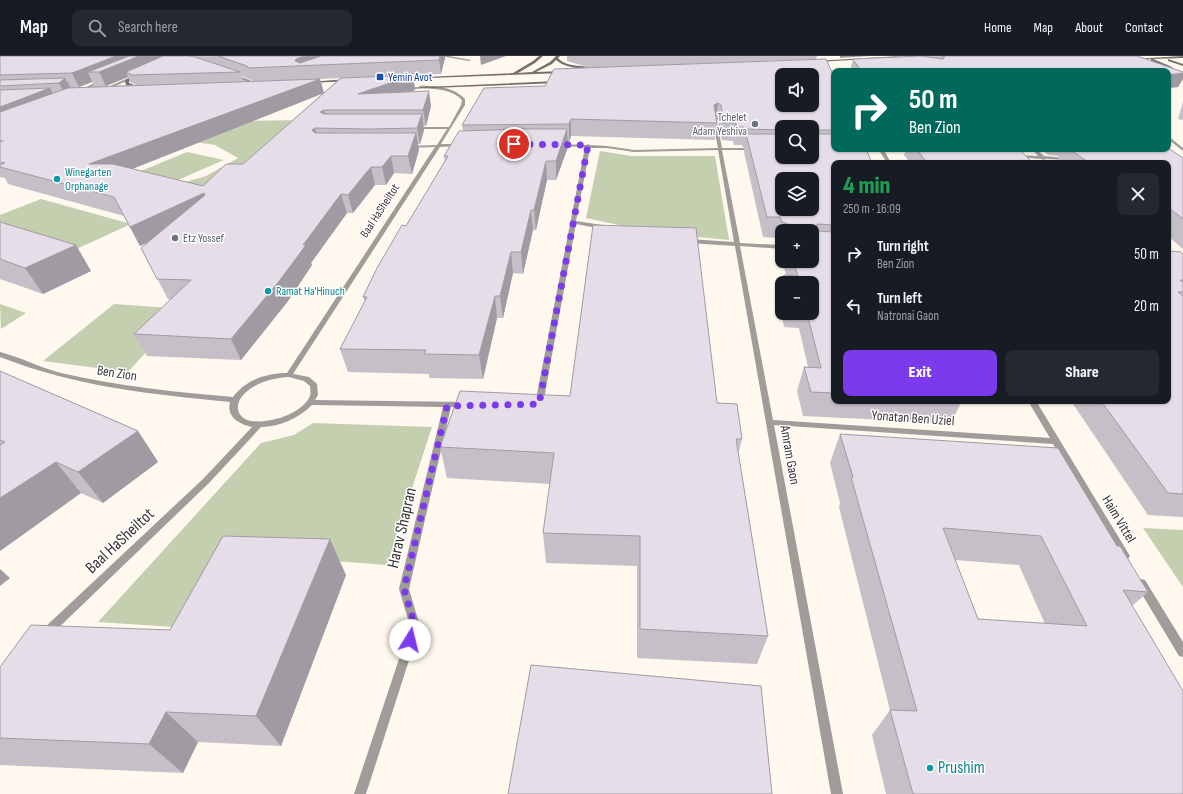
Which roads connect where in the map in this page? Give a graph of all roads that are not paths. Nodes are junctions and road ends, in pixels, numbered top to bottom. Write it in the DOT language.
graph roads {
  1 [pos="443,56"];
  2 [pos="541,56"];
  3 [pos="922,56"];
  4 [pos="1135,56"];
  5 [pos="1152,56"];
  6 [pos="557,57"];
  7 [pos="895,57"];
  8 [pos="1183,57"];
  9 [pos="1160,58"];
  10 [pos="1145,59"];
  11 [pos="469,60"];
  12 [pos="811,62"];
  13 [pos="893,62"];
  14 [pos="1183,65"];
  15 [pos="1172,68"];
  16 [pos="573,71"];
  17 [pos="565,72"];
  18 [pos="228,73"];
  19 [pos="532,73"];
  20 [pos="138,75"];
  21 [pos="1183,76"];
  22 [pos="516,77"];
  23 [pos="131,78"];
  24 [pos="399,78"];
  25 [pos="107,79"];
  26 [pos="352,80"];
  27 [pos="249,81"];
  28 [pos="306,82"];
  29 [pos="561,82"];
  30 [pos="525,83"];
  31 [pos="244,84"];
  32 [pos="252,84"];
  33 [pos="495,84"];
  34 [pos="420,87"];
  35 [pos="396,88"];
  36 [pos="117,89"];
  37 [pos="123,89"];
  38 [pos="79,90"];
  39 [pos="104,90"];
  40 [pos="74,92"];
  41 [pos="98,92"];
  42 [pos="714,122"];
  43 [pos="404,128"];
  44 [pos="450,128"];
  45 [pos="1171,140"];
  46 [pos="467,145"];
  47 [pos="549,145"];
  48 [pos="588,145"];
  49 [pos="438,146"];
  50 [pos="401,147"];
  51 [pos="719,149"];
  52 [pos="758,149"];
  53 [pos="1183,150"];
  54 [pos="1037,152"];
  55 [pos="1011,156"];
  56 [pos="1042,157"];
  57 [pos="1076,159"];
  58 [pos="1046,160"];
  59 [pos="574,222"];
  60 [pos="609,228"];
  61 [pos="682,240"];
  62 [pos="737,245"];
  63 [pos="775,247"];
  64 [pos="0,354"];
  65 [pos="289,375"];
  66 [pos="235,400"];
  67 [pos="311,402"];
  68 [pos="535,404"];
  69 [pos="1034,404"];
  70 [pos="470,405"];
  71 [pos="447,406"];
  72 [pos="769,422"];
  73 [pos="258,425"];
  74 [pos="1056,441"];
  75 [pos="1130,564"];
  76 [pos="1138,577"];
  77 [pos="40,639"];
  78 [pos="1183,652"];
  79 [pos="360,794"];
  80 [pos="837,794"];
  1 -- 11 [label="street"];
  2 -- 22 [label="street"];
  3 -- 7 [label="street"];
  4 -- 10 [label="street"];
  5 -- 9 [label="street"];
  6 -- 16 [label="street"];
  6 -- 19 [label="street"];
  7 -- 12 [label="street"];
  7 -- 13 [label="street"];
  8 -- 9 [label="street"];
  9 -- 10 [label="street"];
  9 -- 14 [label="street"];
  10 -- 15 [label="street"];
  10 -- 15 [label="street"];
  15 -- 21 [label="street"];
  17 -- 19 [label="street"];
  18 -- 27 [label="street"];
  19 -- 22 [label="street"];
  19 -- 22 [label="street"];
  20 -- 23 [label="street"];
  22 -- 24 [label="street"];
  22 -- 30 [label="street"];
  22 -- 33 [label="street"];
  23 -- 37 [label="street"];
  23 -- 39 [label="street"];
  25 -- 38 [label="street"];
  26 -- 28 [label="street"];
  29 -- 30 [label="street"];
  30 -- 33 [label="street"];
  31 -- 32 [label="street"];
  33 -- 34 [label="street"];
  34 -- 35 [label="street"];
  34 -- 44 [label="street, Baal HaSheiltot"];
  36 -- 39 [label="street"];
  38 -- 39 [label="street"];
  38 -- 40 [label="street"];
  39 -- 41 [label="street"];
  42 -- 51 [label="street, Amram Gaon"];
  43 -- 44 [label="street"];
  44 -- 49 [label="street, Baal HaSheiltot"];
  45 -- 53 [label="street"];
  46 -- 49 [label="street"];
  47 -- 48 [label="street"];
  48 -- 51 [label="street"];
  48 -- 59 [label="street"];
  49 -- 50 [label="street"];
  49 -- 65 [label="street, Baal HaSheiltot"];
  51 -- 52 [label="street"];
  51 -- 62 [label="street, Amram Gaon"];
  54 -- 56 [label="street"];
  55 -- 56 [label="street"];
  56 -- 57 [label="street"];
  56 -- 58 [label="street"];
  59 -- 60 [label="street"];
  59 -- 68 [label="street"];
  61 -- 62 [label="street"];
  62 -- 63 [label="street"];
  62 -- 72 [label="street, Amram Gaon"];
  64 -- 66 [label="street, Ben Zion"];
  65 -- 66 [label="street"];
  65 -- 67 [label="street"];
  66 -- 73 [label="street"];
  67 -- 71 [label="street"];
  67 -- 73 [label="street"];
  69 -- 74 [label="street, Haim Vittel"];
  70 -- 71 [label="street"];
  71 -- 79 [label="street, Harav Shapran"];
  72 -- 74 [label="street, Yonatan Ben Uziel"];
  72 -- 80 [label="street, Amram Gaon"];
  73 -- 77 [label="street, Baal HaSheiltot"];
  74 -- 75 [label="street, Haim Vittel"];
  76 -- 78 [label="street"];
}
